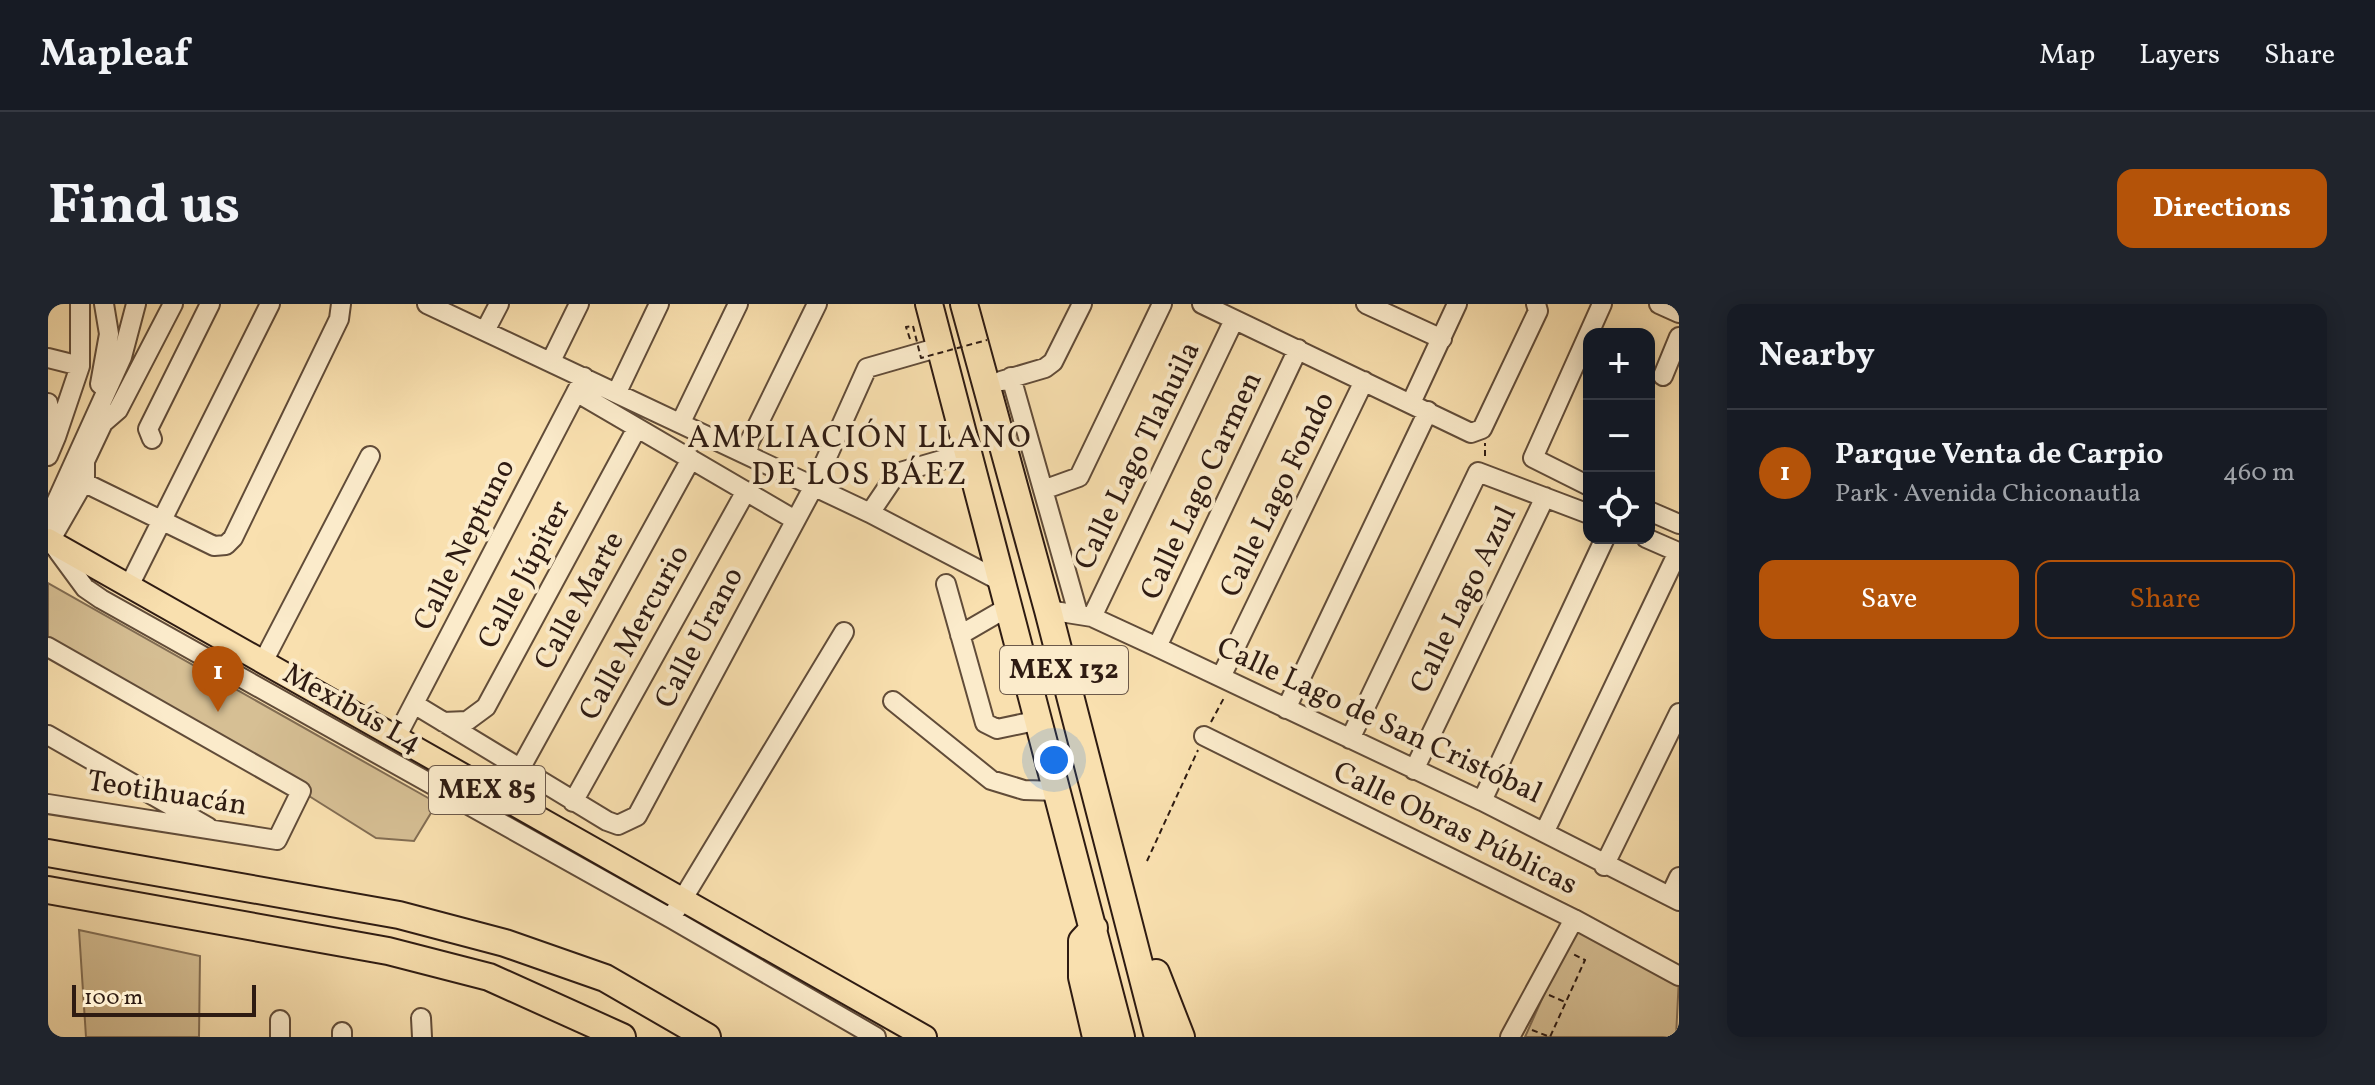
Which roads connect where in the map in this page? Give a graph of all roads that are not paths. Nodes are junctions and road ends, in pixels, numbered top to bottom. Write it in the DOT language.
graph roads {
  1 [pos="80,304"];
  2 [pos="104,304"];
  3 [pos="136,304"];
  4 [pos="173,304"];
  5 [pos="210,304"];
  6 [pos="270,304"];
  7 [pos="341,304"];
  8 [pos="427,304"];
  9 [pos="499,304"];
  10 [pos="579,304"];
  11 [pos="659,304"];
  12 [pos="738,304"];
  13 [pos="817,304"];
  14 [pos="929,304"];
  15 [pos="1082,304"];
  16 [pos="1162,304"];
  17 [pos="1202,304"];
  18 [pos="1366,304"];
  19 [pos="1457,304"];
  20 [pos="1602,304"];
  21 [pos="1659,304"];
  22 [pos="965,305"];
  23 [pos="1537,305"];
  24 [pos="1679,313"];
  25 [pos="1234,320"];
  26 [pos="485,331"];
  27 [pos="1679,337"];
  28 [pos="1442,339"];
  29 [pos="940,347"];
  30 [pos="1298,349"];
  31 [pos="48,358"];
  32 [pos="551,361"];
  33 [pos="80,366"];
  34 [pos="1663,376"];
  35 [pos="1011,377"];
  36 [pos="1364,381"];
  37 [pos="580,385"];
  38 [pos="986,385"];
  39 [pos="617,392"];
  40 [pos="48,403"];
  41 [pos="1420,407"];
  42 [pos="681,422"];
  43 [pos="637,428"];
  44 [pos="56,437"];
  45 [pos="152,439"];
  46 [pos="969,452"];
  47 [pos="744,453"];
  48 [pos="48,456"];
  49 [pos="370,456"];
  50 [pos="691,459"];
  51 [pos="1021,466"];
  52 [pos="83,482"];
  53 [pos="1583,483"];
  54 [pos="814,486"];
  55 [pos="1043,490"];
  56 [pos="746,491"];
  57 [pos="1545,497"];
  58 [pos="48,499"];
  59 [pos="1583,512"];
  60 [pos="870,513"];
  61 [pos="1655,514"];
  62 [pos="1049,516"];
  63 [pos="795,520"];
  64 [pos="164,522"];
  65 [pos="1679,524"];
  66 [pos="1028,538"];
  67 [pos="50,540"];
  68 [pos="1655,542"];
  69 [pos="1602,544"];
  70 [pos="1678,552"];
  71 [pos="946,584"];
  72 [pos="129,586"];
  73 [pos="1007,595"];
  74 [pos="1048,610"];
  75 [pos="1085,615"];
  76 [pos="844,632"];
  77 [pos="960,635"];
  78 [pos="48,647"];
  79 [pos="1157,647"];
  80 [pos="263,662"];
  81 [pos="1226,680"];
  82 [pos="893,701"];
  83 [pos="414,704"];
  84 [pos="1286,709"];
  85 [pos="1679,713"];
  86 [pos="1040,720"];
  87 [pos="443,722"];
  88 [pos="48,735"];
  89 [pos="1204,736"];
  90 [pos="396,738"];
  91 [pos="1350,739"];
  92 [pos="1414,770"];
  93 [pos="519,771"];
  94 [pos="541,783"];
  95 [pos="1059,791"];
  96 [pos="1482,801"];
  97 [pos="573,802"];
  98 [pos="48,804"];
  99 [pos="536,817"];
  100 [pos="214,830"];
  101 [pos="1545,831"];
  102 [pos="48,853"];
  103 [pos="1604,866"];
  104 [pos="1679,877"];
  105 [pos="48,890"];
  106 [pos="1674,898"];
  107 [pos="674,915"];
  108 [pos="1574,919"];
  109 [pos="1130,922"];
  110 [pos="1094,928"];
  111 [pos="1679,976"];
  112 [pos="421,1018"];
  113 [pos="1513,1030"];
  114 [pos="422,1037"];
  115 [pos="622,1037"];
  116 [pos="707,1037"];
  117 [pos="876,1037"];
  118 [pos="925,1037"];
  119 [pos="1096,1037"];
  120 [pos="1121,1037"];
  121 [pos="1158,1037"];
  122 [pos="1181,1037"];
  1 -- 33 [label="street"];
  2 -- 58 [label="street"];
  3 -- 67 [label="street"];
  4 -- 52 [label="street"];
  5 -- 45 [label="street"];
  6 -- 64 [label="street"];
  7 -- 64 [label="street"];
  8 -- 26 [label="street"];
  9 -- 26 [label="street"];
  10 -- 32 [label="street"];
  11 -- 39 [label="street"];
  12 -- 42 [label="street"];
  13 -- 47 [label="street"];
  14 -- 29 [label="highway, MEX 132"];
  15 -- 35 [label="street"];
  16 -- 55 [label="street"];
  17 -- 25 [label="street"];
  18 -- 28 [label="street"];
  19 -- 28 [label="street"];
  20 -- 53 [label="street"];
  21 -- 24 [label="street"];
  22 -- 38 [label="highway, MEX 132"];
  23 -- 41 [label="street"];
  25 -- 30 [label="street"];
  25 -- 75 [label="street, Calle Lago Tlahuila"];
  26 -- 32 [label="street"];
  27 -- 34 [label="street"];
  28 -- 41 [label="street"];
  29 -- 46 [label="highway, MEX 132"];
  29 -- 54 [label="street, Calle Urano"];
  30 -- 36 [label="street"];
  30 -- 79 [label="street, Calle Lago Carmen"];
  31 -- 33 [label="street"];
  32 -- 37 [label="street"];
  33 -- 44 [label="street"];
  35 -- 38 [label="street"];
  35 -- 51 [label="street"];
  36 -- 41 [label="street"];
  36 -- 81 [label="street, Calle Lago Fondo"];
  37 -- 39 [label="street"];
  37 -- 43 [label="street"];
  37 -- 83 [label="street, Calle Neptuno"];
  38 -- 51 [label="highway, MEX 132"];
  39 -- 42 [label="street"];
  40 -- 44 [label="street"];
  41 -- 84 [label="street"];
  42 -- 47 [label="street"];
  43 -- 50 [label="street"];
  43 -- 87 [label="street, Calle Júpiter"];
  44 -- 48 [label="street"];
  46 -- 60 [label="street"];
  46 -- 73 [label="highway, MEX 132"];
  47 -- 54 [label="street"];
  49 -- 80 [label="street"];
  50 -- 56 [label="street"];
  50 -- 93 [label="street, Calle Marte"];
  51 -- 55 [label="street"];
  51 -- 66 [label="highway, MEX 132"];
  52 -- 64 [label="street"];
  52 -- 67 [label="street"];
  54 -- 60 [label="street"];
  54 -- 63 [label="street, Calle Urano"];
  55 -- 62 [label="street"];
  56 -- 63 [label="street"];
  56 -- 97 [label="street, Calle Mercurio"];
  57 -- 59 [label="street"];
  57 -- 91 [label="street"];
  57 -- 92 [label="street, Calle Lago Azul"];
  60 -- 73 [label="street"];
  61 -- 65 [label="street"];
  62 -- 66 [label="street"];
  62 -- 75 [label="street"];
  63 -- 97 [label="street, Calle Urano"];
  64 -- 72 [label="street"];
  66 -- 74 [label="highway, MEX 132"];
  67 -- 72 [label="main road, MEX 85"];
  67 -- 107 [label="street, Mexibús L4"];
  68 -- 70 [label="street"];
  69 -- 96 [label="street"];
  70 -- 101 [label="street"];
  71 -- 77 [label="street"];
  72 -- 80 [label="main road, MEX 85"];
  73 -- 77 [label="street"];
  73 -- 86 [label="highway, MEX 132"];
  74 -- 75 [label="street, Calle Lago de San Cristóbal"];
  74 -- 109 [label="highway, MEX 132"];
  75 -- 79 [label="street, Calle Lago de San Cristóbal"];
  76 -- 107 [label="street"];
  77 -- 86 [label="street"];
  78 -- 100 [label="street, Teotihuacán"];
  79 -- 81 [label="street, Calle Lago de San Cristóbal"];
  80 -- 90 [label="main road, MEX 85"];
  81 -- 84 [label="street, Calle Lago de San Cristóbal"];
  82 -- 95 [label="street"];
  83 -- 87 [label="street"];
  83 -- 90 [label="street, Calle Neptuno"];
  84 -- 91 [label="street, Calle Lago de San Cristóbal"];
  85 -- 103 [label="street"];
  86 -- 95 [label="highway, MEX 132"];
  87 -- 93 [label="street"];
  88 -- 100 [label="street"];
  89 -- 108 [label="street, Calle Obras Públicas"];
  90 -- 99 [label="main road, MEX 85"];
  91 -- 92 [label="street, Calle Lago de San Cristóbal"];
  92 -- 96 [label="street, Calle Lago de San Cristóbal"];
  93 -- 94 [label="street"];
  94 -- 97 [label="street"];
  94 -- 99 [label="street"];
  95 -- 110 [label="highway, MEX 132"];
  96 -- 101 [label="street, Calle Lago de San Cristóbal"];
  98 -- 100 [label="street, Teotihuacán"];
  99 -- 107 [label="main road, MEX 85"];
  101 -- 103 [label="street, Calle Lago de San Cristóbal"];
  102 -- 116 [label="highway"];
  103 -- 106 [label="street, Calle Lago de San Cristóbal"];
  104 -- 106 [label="street"];
  105 -- 115 [label="highway"];
  107 -- 117 [label="street, Mexibús L4"];
  107 -- 118 [label="main road, MEX 85"];
  108 -- 111 [label="street, Calle Obras Públicas"];
  108 -- 113 [label="street"];
  109 -- 121 [label="highway, MEX 132"];
  109 -- 122 [label="highway"];
  110 -- 119 [label="highway"];
  110 -- 120 [label="highway, MEX 132"];
  112 -- 114 [label="street"];
}
